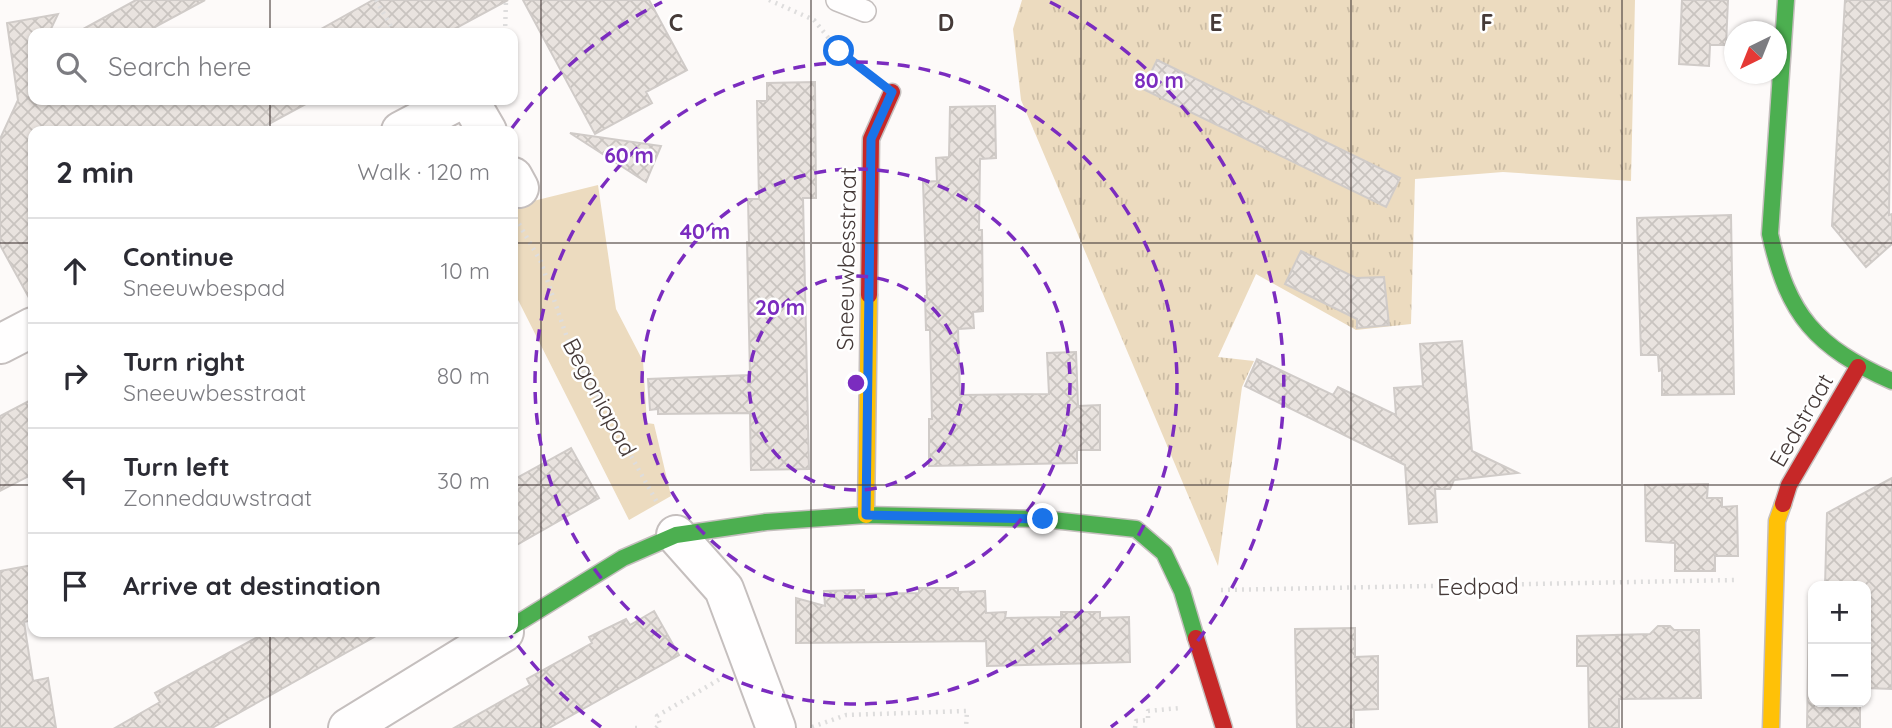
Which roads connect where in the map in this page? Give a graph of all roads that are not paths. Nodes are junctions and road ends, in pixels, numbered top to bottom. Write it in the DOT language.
graph roads {
  1 [pos="837,0"];
  2 [pos="1786,0"];
  3 [pos="864,11"];
  4 [pos="892,92"];
  5 [pos="450,105"];
  6 [pos="472,105"];
  7 [pos="411,126"];
  8 [pos="484,126"];
  9 [pos="28,330"];
  10 [pos="0,344"];
  11 [pos="1858,367"];
  12 [pos="1892,381"];
  13 [pos="866,515"];
  14 [pos="676,535"];
  15 [pos="518,623"];
  16 [pos="496,637"];
  17 [pos="348,728"];
  18 [pos="776,728"];
  19 [pos="1224,728"];
  20 [pos="1771,728"];
  1 -- 3 [label="lane"];
  2 -- 11 [label="street, Eedstraat"];
  4 -- 13 [label="street, Sneeuwbesstraat"];
  5 -- 7 [label="street"];
  6 -- 8 [label="street"];
  9 -- 10 [label="street"];
  11 -- 12 [label="street"];
  11 -- 20 [label="street, Eedstraat"];
  13 -- 14 [label="street"];
  13 -- 19 [label="street"];
  14 -- 15 [label="street"];
  14 -- 18 [label="street"];
  16 -- 17 [label="street"];
}
